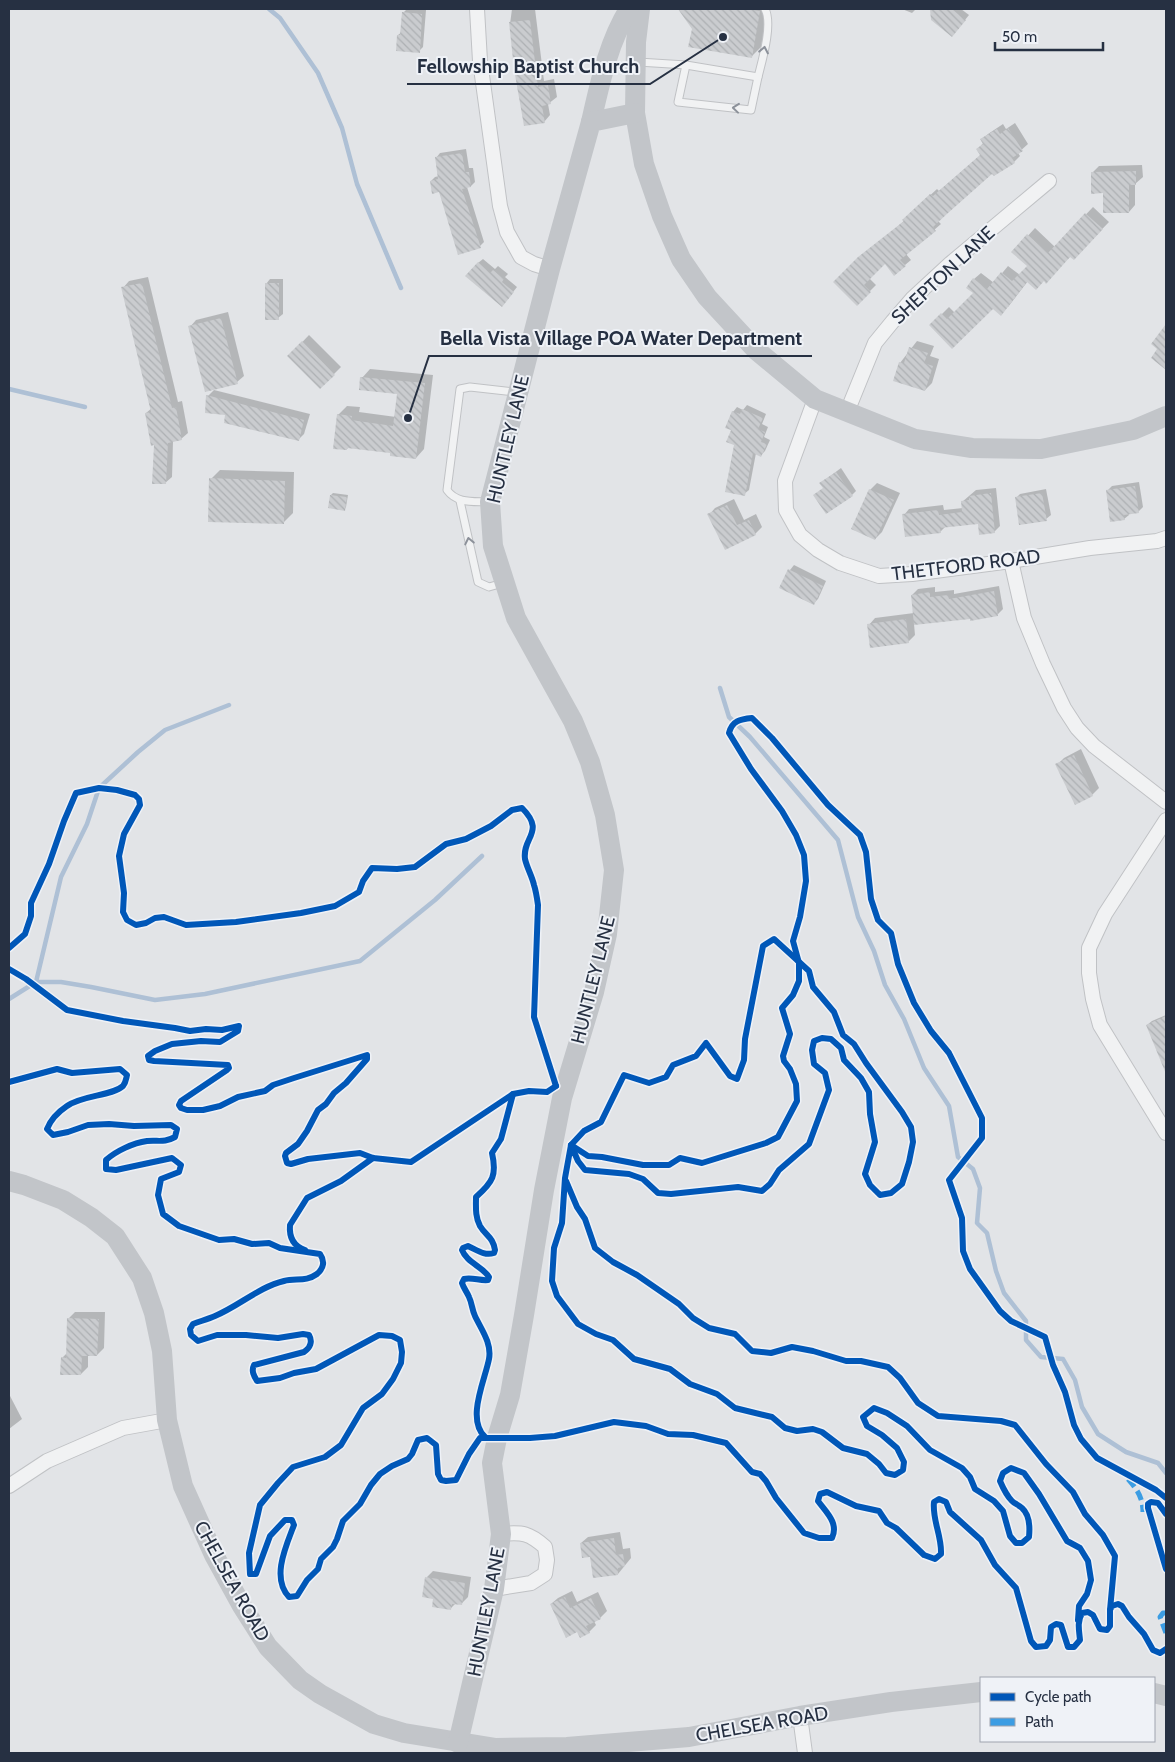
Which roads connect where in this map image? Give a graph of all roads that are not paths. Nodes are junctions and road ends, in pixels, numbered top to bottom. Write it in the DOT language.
graph roads {
  1 [pos="477,9"];
  2 [pos="629,9"];
  3 [pos="640,9"];
  4 [pos="765,9"];
  5 [pos="636,62"];
  6 [pos="686,65"];
  7 [pos="758,78"];
  8 [pos="635,113"];
  9 [pos="592,122"];
  10 [pos="1049,181"];
  11 [pos="550,269"];
  12 [pos="518,392"];
  13 [pos="815,399"];
  14 [pos="847,412"];
  15 [pos="1166,416"];
  16 [pos="460,501"];
  17 [pos="490,502"];
  18 [pos="1166,538"];
  19 [pos="1011,561"];
  20 [pos="505,582"];
  21 [pos="1166,802"];
  22 [pos="1166,820"];
  23 [pos="1166,1133"];
  24 [pos="9,1181"];
  25 [pos="166,1420"];
  26 [pos="9,1486"];
  27 [pos="501,1534"];
  28 [pos="494,1589"];
  29 [pos="980,1692"];
  30 [pos="800,1716"];
  31 [pos="456,1748"];
  32 [pos="805,1753"];
  1 -- 11 [label="street"];
  2 -- 9 [label="street, HUNTLEY LANE"];
  3 -- 5 [label="street"];
  7 -- 4 [label="lane, one-way"];
  5 -- 6 [label="lane"];
  5 -- 8 [label="street"];
  6 -- 7 [label="lane"];
  7 -- 6 [label="lane, one-way"];
  8 -- 9 [label="street"];
  8 -- 13 [label="street"];
  9 -- 11 [label="street, HUNTLEY LANE"];
  10 -- 14 [label="street, SHEPTON LANE"];
  11 -- 12 [label="street, HUNTLEY LANE"];
  12 -- 16 [label="lane"];
  12 -- 17 [label="street, HUNTLEY LANE"];
  13 -- 14 [label="street"];
  13 -- 19 [label="street, THETFORD ROAD"];
  14 -- 15 [label="street"];
  16 -- 17 [label="lane"];
  20 -- 16 [label="lane, one-way"];
  17 -- 20 [label="street, HUNTLEY LANE"];
  18 -- 19 [label="street, THETFORD ROAD"];
  19 -- 21 [label="street"];
  20 -- 27 [label="street, HUNTLEY LANE"];
  22 -- 23 [label="street"];
  24 -- 25 [label="street, CHELSEA ROAD"];
  25 -- 26 [label="street"];
  25 -- 31 [label="street, CHELSEA ROAD"];
  27 -- 28 [label="street, HUNTLEY LANE"];
  27 -- 28 [label="street"];
  28 -- 31 [label="street, HUNTLEY LANE"];
  29 -- 30 [label="street, CHELSEA ROAD"];
  30 -- 31 [label="street, CHELSEA ROAD"];
  30 -- 32 [label="street"];
}
